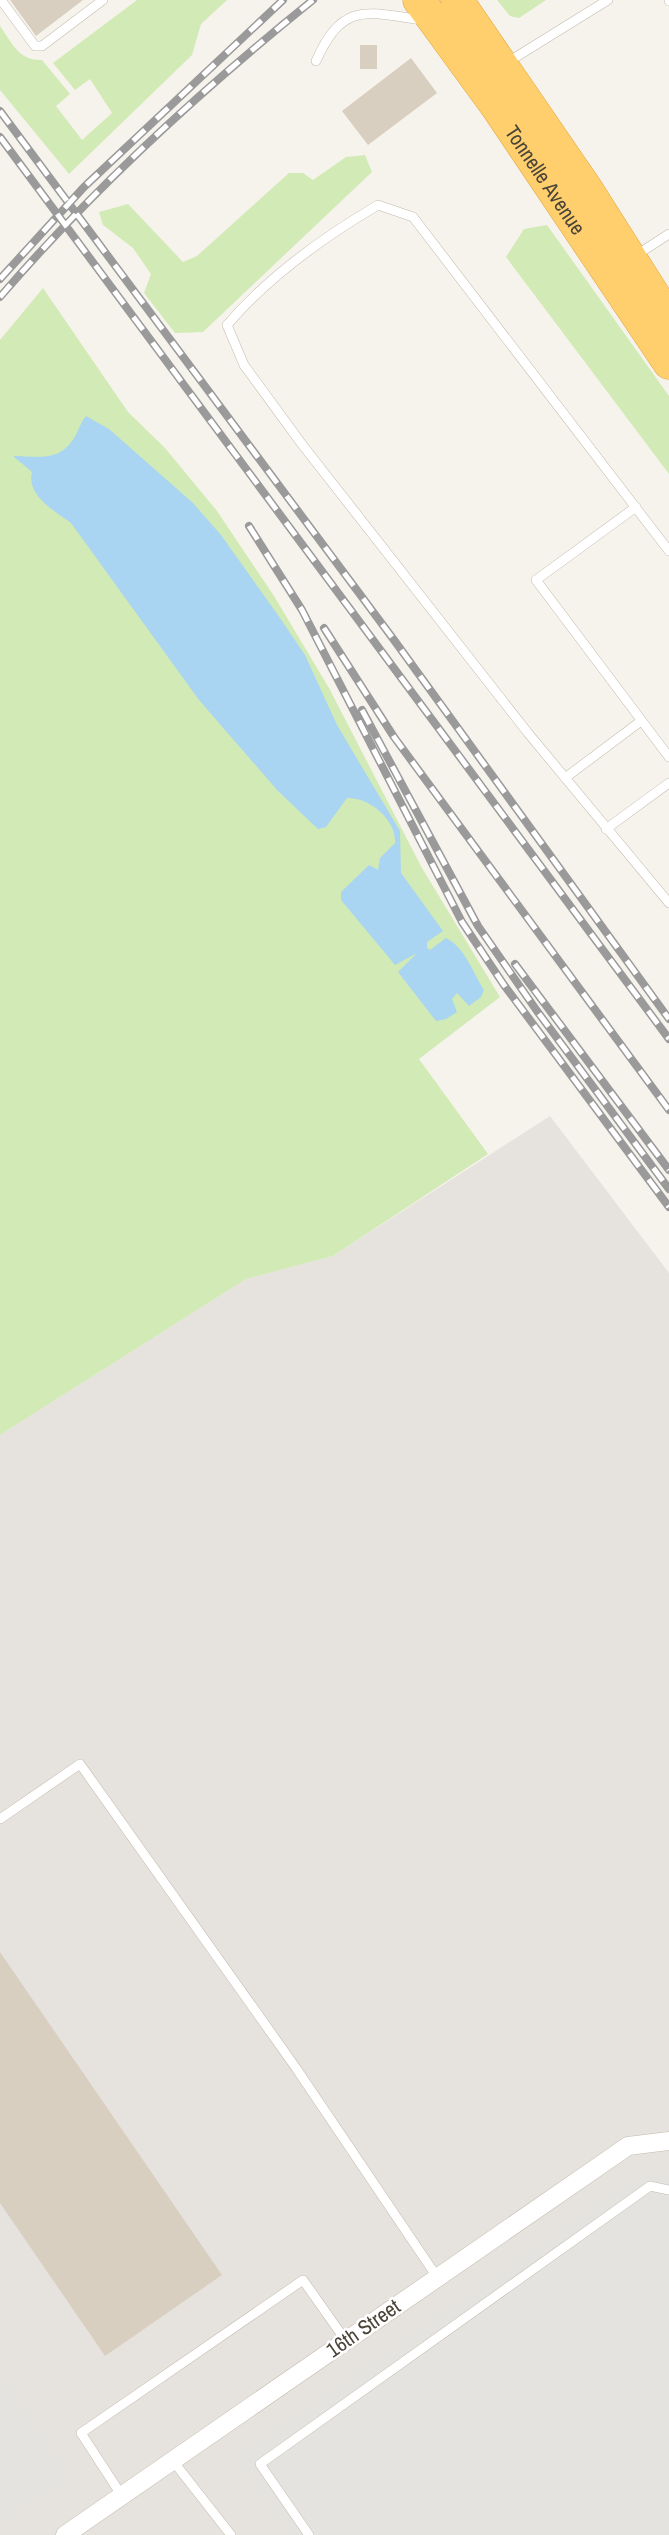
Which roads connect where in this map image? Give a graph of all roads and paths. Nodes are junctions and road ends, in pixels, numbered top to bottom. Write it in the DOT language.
graph roads {
  1 [pos="1,0"];
  2 [pos="103,0"];
  3 [pos="457,0"];
  4 [pos="608,0"];
  5 [pos="427,11"];
  6 [pos="316,61"];
  7 [pos="503,65"];
  8 [pos="509,99"];
  9 [pos="575,196"];
  10 [pos="669,234"];
  11 [pos="631,259"];
  12 [pos="669,319"];
  13 [pos="669,363"];
  14 [pos="636,507"];
  15 [pos="669,551"];
  16 [pos="641,721"];
  17 [pos="669,757"];
  18 [pos="565,778"];
  19 [pos="669,783"];
  20 [pos="606,829"];
  21 [pos="669,903"];
  22 [pos="0,1819"];
  23 [pos="669,2141"];
  24 [pos="669,2190"];
  25 [pos="437,2277"];
  26 [pos="346,2341"];
  27 [pos="173,2461"];
  28 [pos="122,2496"];
  29 [pos="65,2535"];
  30 [pos="231,2535"];
  31 [pos="309,2535"];
  1 -- 2 [label="lane"];
  3 -- 7 [label="highway, Tonnelle Avenue"];
  4 -- 7 [label="lane"];
  5 -- 6 [label="lane"];
  5 -- 8 [label="highway, Tonnelle Avenue"];
  7 -- 8 [label="highway, Tonnelle Avenue"];
  8 -- 9 [label="highway, Tonnelle Avenue"];
  9 -- 11 [label="highway, Tonnelle Avenue"];
  9 -- 13 [label="highway, Tonnelle Avenue"];
  10 -- 11 [label="lane"];
  11 -- 12 [label="highway, Tonnelle Avenue"];
  14 -- 15 [label="lane"];
  14 -- 16 [label="lane"];
  14 -- 18 [label="lane"];
  16 -- 17 [label="lane"];
  16 -- 18 [label="lane"];
  18 -- 20 [label="lane"];
  19 -- 20 [label="lane"];
  20 -- 21 [label="lane"];
  22 -- 25 [label="lane"];
  23 -- 25 [label="street, 16th Street"];
  24 -- 31 [label="lane"];
  25 -- 26 [label="street, 16th Street"];
  26 -- 27 [label="street, 16th Street"];
  26 -- 28 [label="lane"];
  27 -- 28 [label="street, 16th Street"];
  27 -- 30 [label="lane"];
  28 -- 29 [label="street, 16th Street"];
}
